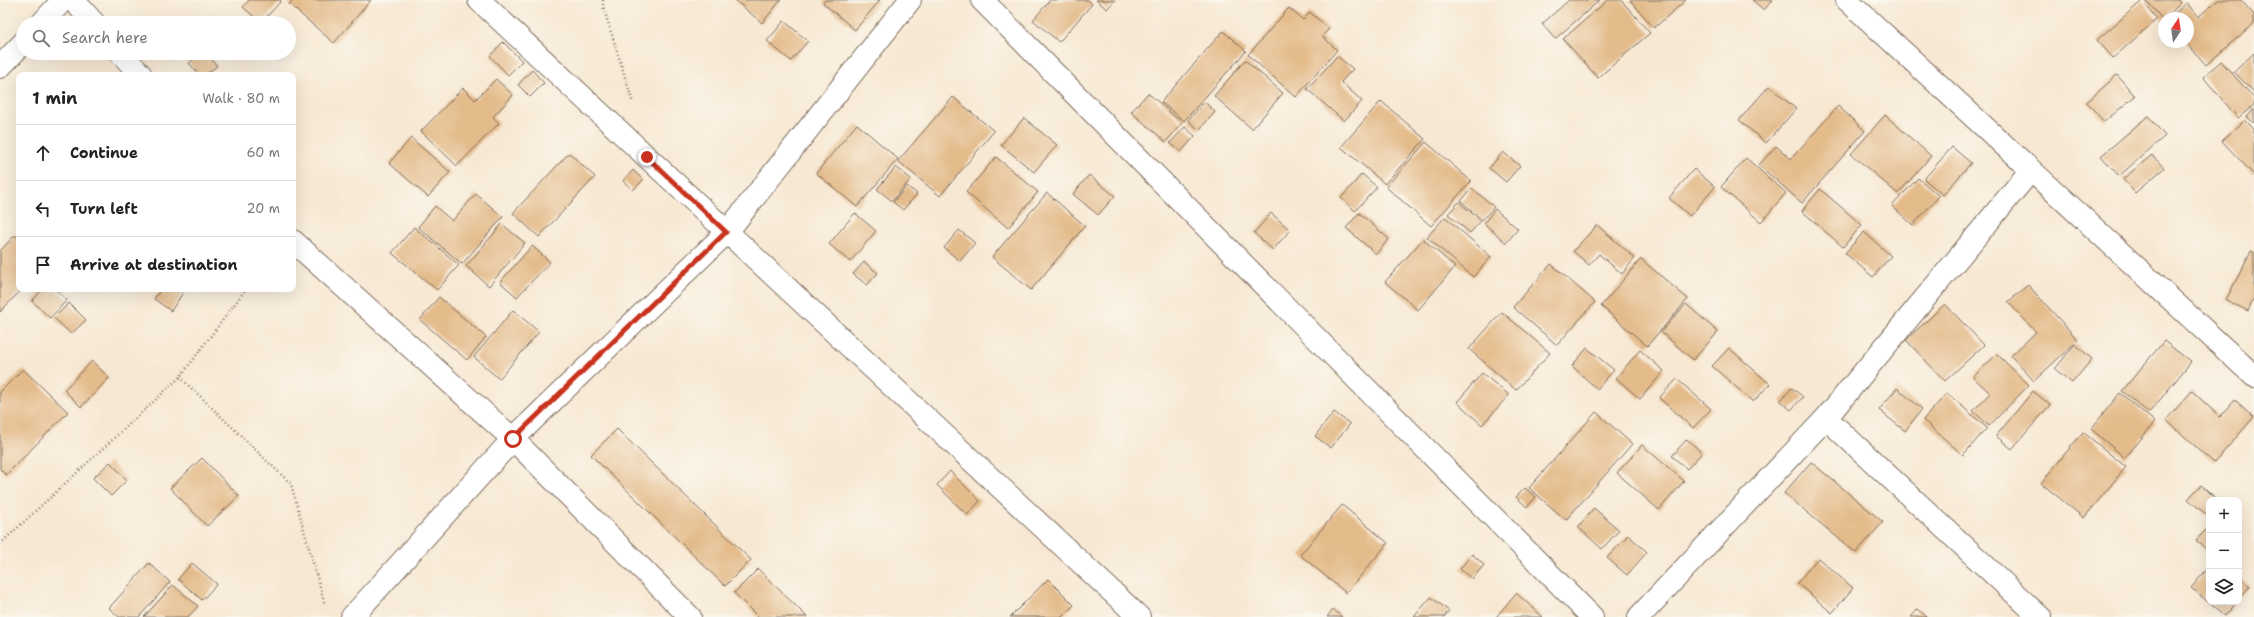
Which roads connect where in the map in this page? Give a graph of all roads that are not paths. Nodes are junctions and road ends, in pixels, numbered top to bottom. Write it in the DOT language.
graph roads {
  1 [pos="64,0"];
  2 [pos="73,0"];
  3 [pos="479,0"];
  4 [pos="910,0"];
  5 [pos="982,0"];
  6 [pos="1847,0"];
  7 [pos="49,16"];
  8 [pos="88,16"];
  9 [pos="16,50"];
  10 [pos="127,60"];
  11 [pos="0,67"];
  12 [pos="138,72"];
  13 [pos="2031,170"];
  14 [pos="726,232"];
  15 [pos="296,244"];
  16 [pos="2254,376"];
  17 [pos="1826,418"];
  18 [pos="513,439"];
  19 [pos="352,617"];
  20 [pos="690,617"];
  21 [pos="1139,617"];
  22 [pos="1592,617"];
  23 [pos="1639,617"];
  24 [pos="2040,617"];
  1 -- 7 [label="street"];
  2 -- 8 [label="street"];
  3 -- 14 [label="street"];
  4 -- 14 [label="street"];
  5 -- 22 [label="street"];
  6 -- 13 [label="street"];
  9 -- 11 [label="street"];
  10 -- 12 [label="street"];
  13 -- 16 [label="street"];
  13 -- 17 [label="street"];
  14 -- 18 [label="street"];
  14 -- 21 [label="street"];
  15 -- 18 [label="street"];
  17 -- 23 [label="street"];
  17 -- 24 [label="street"];
  18 -- 19 [label="street"];
  18 -- 20 [label="street"];
}
